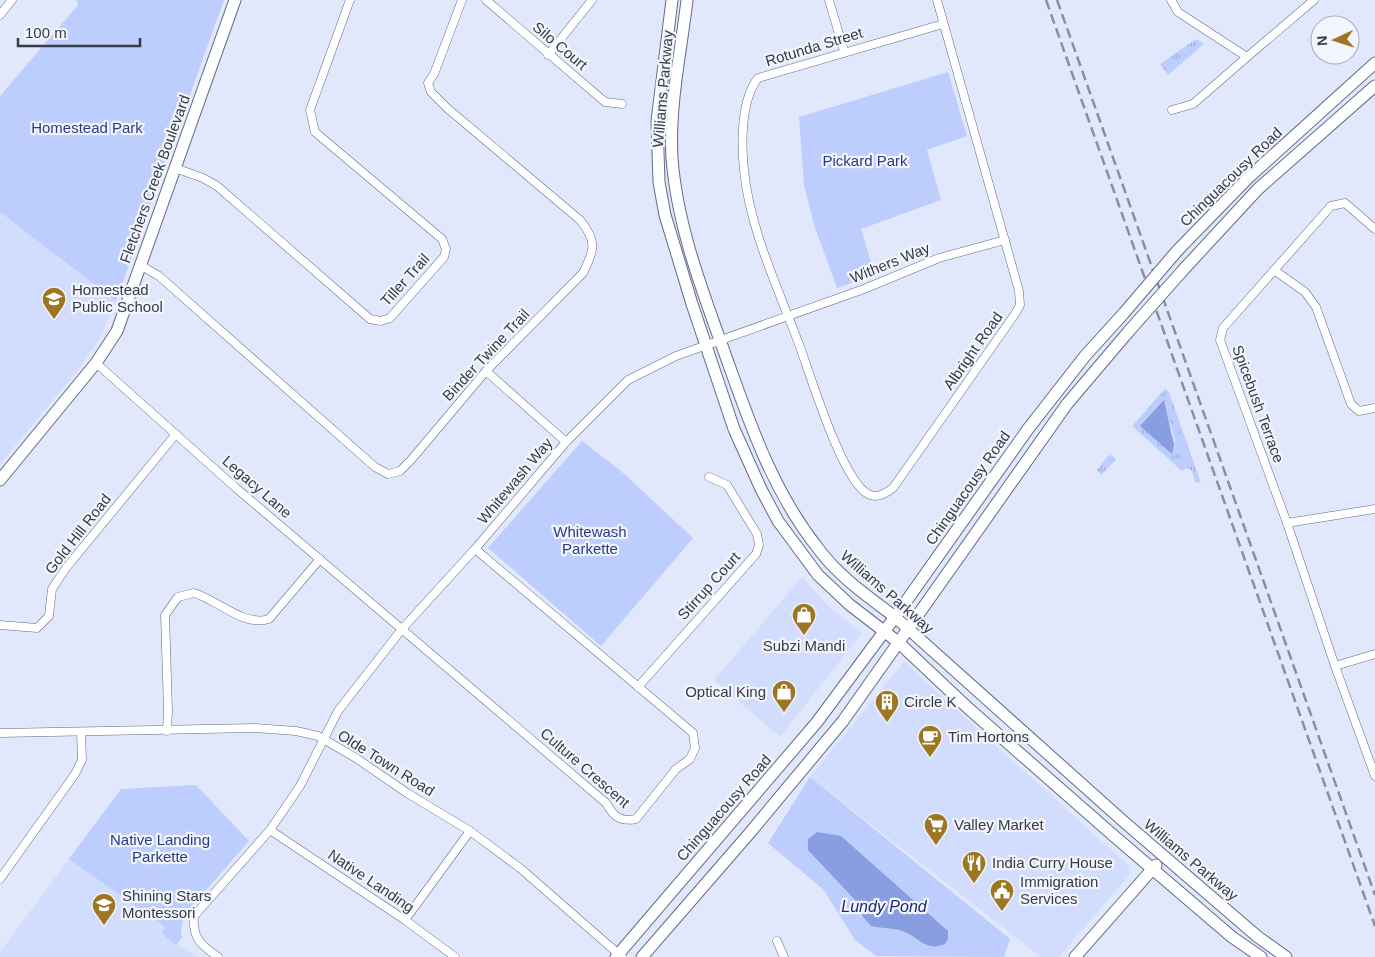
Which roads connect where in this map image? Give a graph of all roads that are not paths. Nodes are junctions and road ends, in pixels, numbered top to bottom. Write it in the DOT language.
graph roads {
  1 [pos="12,0"];
  2 [pos="235,0"];
  3 [pos="350,0"];
  4 [pos="462,0"];
  5 [pos="486,0"];
  6 [pos="592,0"];
  7 [pos="672,0"];
  8 [pos="687,0"];
  9 [pos="829,0"];
  10 [pos="937,0"];
  11 [pos="1171,0"];
  12 [pos="1314,0"];
  13 [pos="0,16"];
  14 [pos="944,24"];
  15 [pos="844,51"];
  16 [pos="548,55"];
  17 [pos="1247,56"];
  18 [pos="1375,63"];
  19 [pos="1375,86"];
  20 [pos="622,104"];
  21 [pos="1172,110"];
  22 [pos="175,168"];
  23 [pos="1374,227"];
  24 [pos="1005,240"];
  25 [pos="140,265"];
  26 [pos="1274,270"];
  27 [pos="788,317"];
  28 [pos="720,340"];
  29 [pos="705,346"];
  30 [pos="96,363"];
  31 [pos="486,371"];
  32 [pos="1375,408"];
  33 [pos="176,434"];
  34 [pos="566,442"];
  35 [pos="709,477"];
  36 [pos="0,480"];
  37 [pos="1375,509"];
  38 [pos="1287,523"];
  39 [pos="475,550"];
  40 [pos="320,559"];
  41 [pos="895,617"];
  42 [pos="0,625"];
  43 [pos="908,628"];
  44 [pos="402,629"];
  45 [pos="884,631"];
  46 [pos="898,642"];
  47 [pos="1375,654"];
  48 [pos="1335,666"];
  49 [pos="638,687"];
  50 [pos="167,731"];
  51 [pos="81,732"];
  52 [pos="0,733"];
  53 [pos="324,740"];
  54 [pos="1375,776"];
  55 [pos="270,830"];
  56 [pos="470,831"];
  57 [pos="1164,856"];
  58 [pos="1153,869"];
  59 [pos="0,878"];
  60 [pos="405,920"];
  61 [pos="777,941"];
  62 [pos="619,956"];
  63 [pos="218,957"];
  64 [pos="455,957"];
  65 [pos="642,957"];
  66 [pos="784,957"];
  67 [pos="1075,957"];
  68 [pos="1261,957"];
  69 [pos="1286,957"];
  1 -- 13 [label="street"];
  2 -- 22 [label="main road, Fletchers Creek Boulevard"];
  3 -- 22 [label="street, Tiller Trail"];
  4 -- 31 [label="street, Binder Twine Trail"];
  5 -- 16 [label="street, Silo Court"];
  6 -- 16 [label="street"];
  7 -- 29 [label="main road, Williams Parkway"];
  8 -- 28 [label="main road, Williams Parkway"];
  9 -- 15 [label="street"];
  10 -- 14 [label="street, Albright Road"];
  11 -- 17 [label="street"];
  12 -- 17 [label="street"];
  14 -- 15 [label="street, Rotunda Street"];
  14 -- 24 [label="street, Albright Road"];
  15 -- 27 [label="street, Rotunda Street"];
  16 -- 20 [label="street, Silo Court"];
  17 -- 21 [label="street"];
  18 -- 41 [label="main road, Chinguacousy Road, bridge"];
  19 -- 43 [label="main road, Chinguacousy Road, bridge"];
  22 -- 25 [label="main road, Fletchers Creek Boulevard"];
  23 -- 26 [label="street, Spicebush Terrace"];
  24 -- 27 [label="street, Withers Way"];
  24 -- 27 [label="street, Albright Road"];
  25 -- 30 [label="main road, Fletchers Creek Boulevard"];
  25 -- 31 [label="street, Binder Twine Trail"];
  26 -- 32 [label="street"];
  26 -- 38 [label="street, Spicebush Terrace"];
  27 -- 28 [label="street, Whitewash Way"];
  28 -- 29 [label="street, Whitewash Way"];
  28 -- 41 [label="main road, Williams Parkway"];
  29 -- 34 [label="street, Whitewash Way"];
  29 -- 45 [label="main road, Williams Parkway"];
  30 -- 33 [label="street, Legacy Lane"];
  30 -- 36 [label="main road, Fletchers Creek Boulevard"];
  31 -- 34 [label="street"];
  33 -- 40 [label="street, Legacy Lane"];
  33 -- 42 [label="street, Gold Hill Road"];
  34 -- 39 [label="street, Whitewash Way"];
  35 -- 49 [label="street, Stirrup Court"];
  37 -- 38 [label="street"];
  38 -- 48 [label="street, Spicebush Terrace"];
  39 -- 44 [label="street, Whitewash Way"];
  39 -- 49 [label="street, Culture Crescent"];
  40 -- 44 [label="street, Legacy Lane"];
  40 -- 50 [label="street"];
  41 -- 43 [label="main road, Williams Parkway"];
  41 -- 45 [label="main road, Chinguacousy Road"];
  43 -- 46 [label="main road, Chinguacousy Road"];
  43 -- 57 [label="main road, Williams Parkway"];
  44 -- 49 [label="street, Culture Crescent"];
  44 -- 53 [label="street, Whitewash Way"];
  45 -- 46 [label="main road, Williams Parkway"];
  45 -- 62 [label="main road, Chinguacousy Road"];
  46 -- 58 [label="main road, Williams Parkway"];
  46 -- 65 [label="main road, Chinguacousy Road"];
  47 -- 48 [label="street"];
  48 -- 54 [label="street, Spicebush Terrace"];
  50 -- 51 [label="street, Olde Town Road"];
  50 -- 53 [label="street, Olde Town Road"];
  51 -- 52 [label="street, Olde Town Road"];
  51 -- 59 [label="street"];
  53 -- 55 [label="street"];
  53 -- 56 [label="street, Olde Town Road"];
  55 -- 60 [label="street, Native Landing"];
  55 -- 63 [label="street"];
  56 -- 60 [label="street"];
  56 -- 62 [label="street, Olde Town Road"];
  57 -- 58 [label="main road"];
  57 -- 69 [label="main road, Williams Parkway"];
  58 -- 67 [label="main road"];
  58 -- 68 [label="main road, Williams Parkway"];
  60 -- 64 [label="street, Native Landing"];
  61 -- 66 [label="street"];
}
